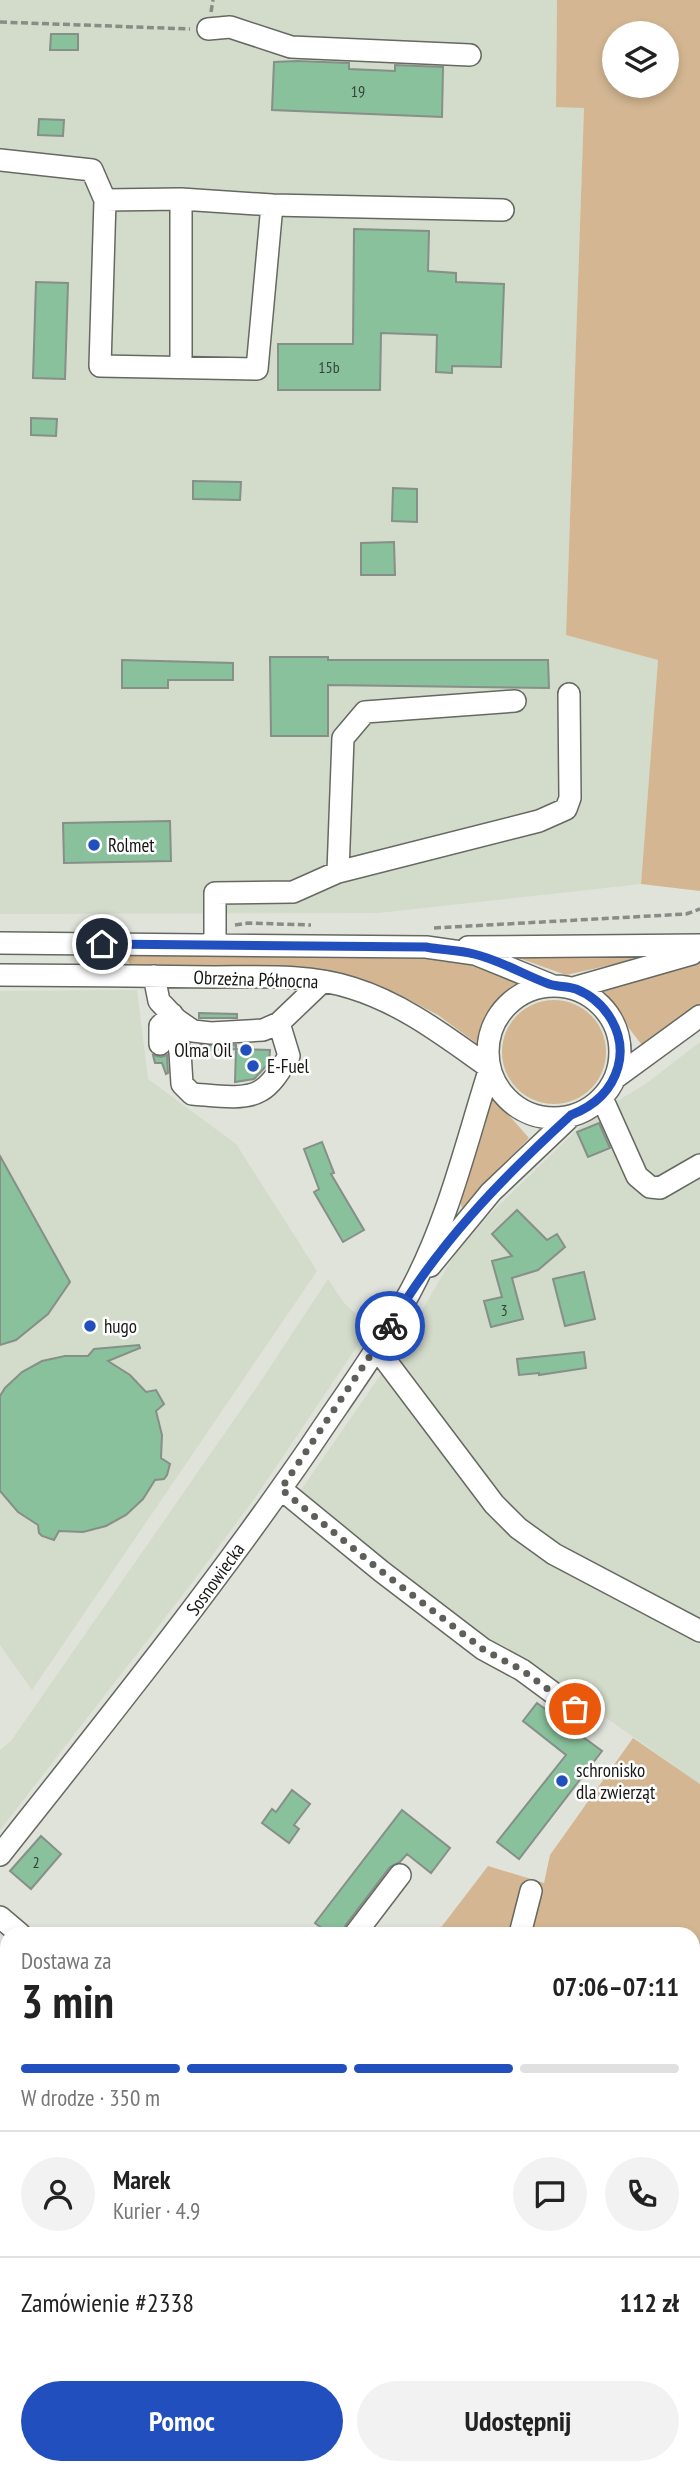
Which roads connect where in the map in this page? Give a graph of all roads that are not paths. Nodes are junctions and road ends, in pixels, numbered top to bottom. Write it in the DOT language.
graph roads {
  1 [pos="208,29"];
  2 [pos="470,55"];
  3 [pos="0,160"];
  4 [pos="181,199"];
  5 [pos="106,200"];
  6 [pos="272,205"];
  7 [pos="502,210"];
  8 [pos="181,367"];
  9 [pos="569,694"];
  10 [pos="515,701"];
  11 [pos="338,872"];
  12 [pos="214,936"];
  13 [pos="428,937"];
  14 [pos="0,943"];
  15 [pos="700,945"];
  16 [pos="700,951"];
  17 [pos="0,975"];
  18 [pos="155,976"];
  19 [pos="323,981"];
  20 [pos="551,985"];
  21 [pos="573,988"];
  22 [pos="172,1014"];
  23 [pos="700,1017"];
  24 [pos="279,1023"];
  25 [pos="160,1044"];
  26 [pos="490,1068"];
  27 [pos="615,1078"];
  28 [pos="602,1098"];
  29 [pos="571,1115"];
  30 [pos="700,1165"];
  31 [pos="411,1290"];
  32 [pos="377,1349"];
  33 [pos="281,1489"];
  34 [pos="700,1631"];
  35 [pos="575,1709"];
  36 [pos="0,1856"];
  37 [pos="400,1875"];
  38 [pos="531,1891"];
  39 [pos="360,1927"];
  40 [pos="522,1927"];
  1 -- 2 [label="street"];
  3 -- 5 [label="street"];
  4 -- 5 [label="street"];
  4 -- 6 [label="street"];
  4 -- 8 [label="street"];
  5 -- 8 [label="street"];
  6 -- 7 [label="street"];
  6 -- 8 [label="street"];
  9 -- 11 [label="street"];
  10 -- 11 [label="street"];
  11 -- 12 [label="street"];
  12 -- 13 [label="street, Obrzeżna Północna"];
  12 -- 14 [label="street, Obrzeżna Północna"];
  13 -- 15 [label="street"];
  13 -- 20 [label="street, Obrzeżna Północna"];
  16 -- 21 [label="street, Sosnowiecka"];
  17 -- 18 [label="street, Obrzeżna Północna"];
  18 -- 19 [label="street, Obrzeżna Północna"];
  18 -- 22 [label="street"];
  19 -- 24 [label="street"];
  19 -- 26 [label="street, Obrzeżna Północna"];
  20 -- 21 [label="street, Sosnowiecka"];
  20 -- 26 [label="street, Sosnowiecka"];
  21 -- 27 [label="street, Sosnowiecka"];
  22 -- 24 [label="street"];
  22 -- 24 [label="street"];
  22 -- 25 [label="street"];
  23 -- 27 [label="street, Sosnowiecka"];
  26 -- 29 [label="street, Sosnowiecka"];
  26 -- 31 [label="street, Sosnowiecka"];
  27 -- 28 [label="street, Sosnowiecka"];
  28 -- 29 [label="street, Sosnowiecka"];
  28 -- 30 [label="street"];
  29 -- 31 [label="street, Sosnowiecka"];
  31 -- 32 [label="street, Sosnowiecka"];
  32 -- 33 [label="street, Sosnowiecka"];
  32 -- 34 [label="street"];
  33 -- 35 [label="street"];
  33 -- 36 [label="street, Sosnowiecka"];
  37 -- 39 [label="street"];
  38 -- 40 [label="street"];
}
